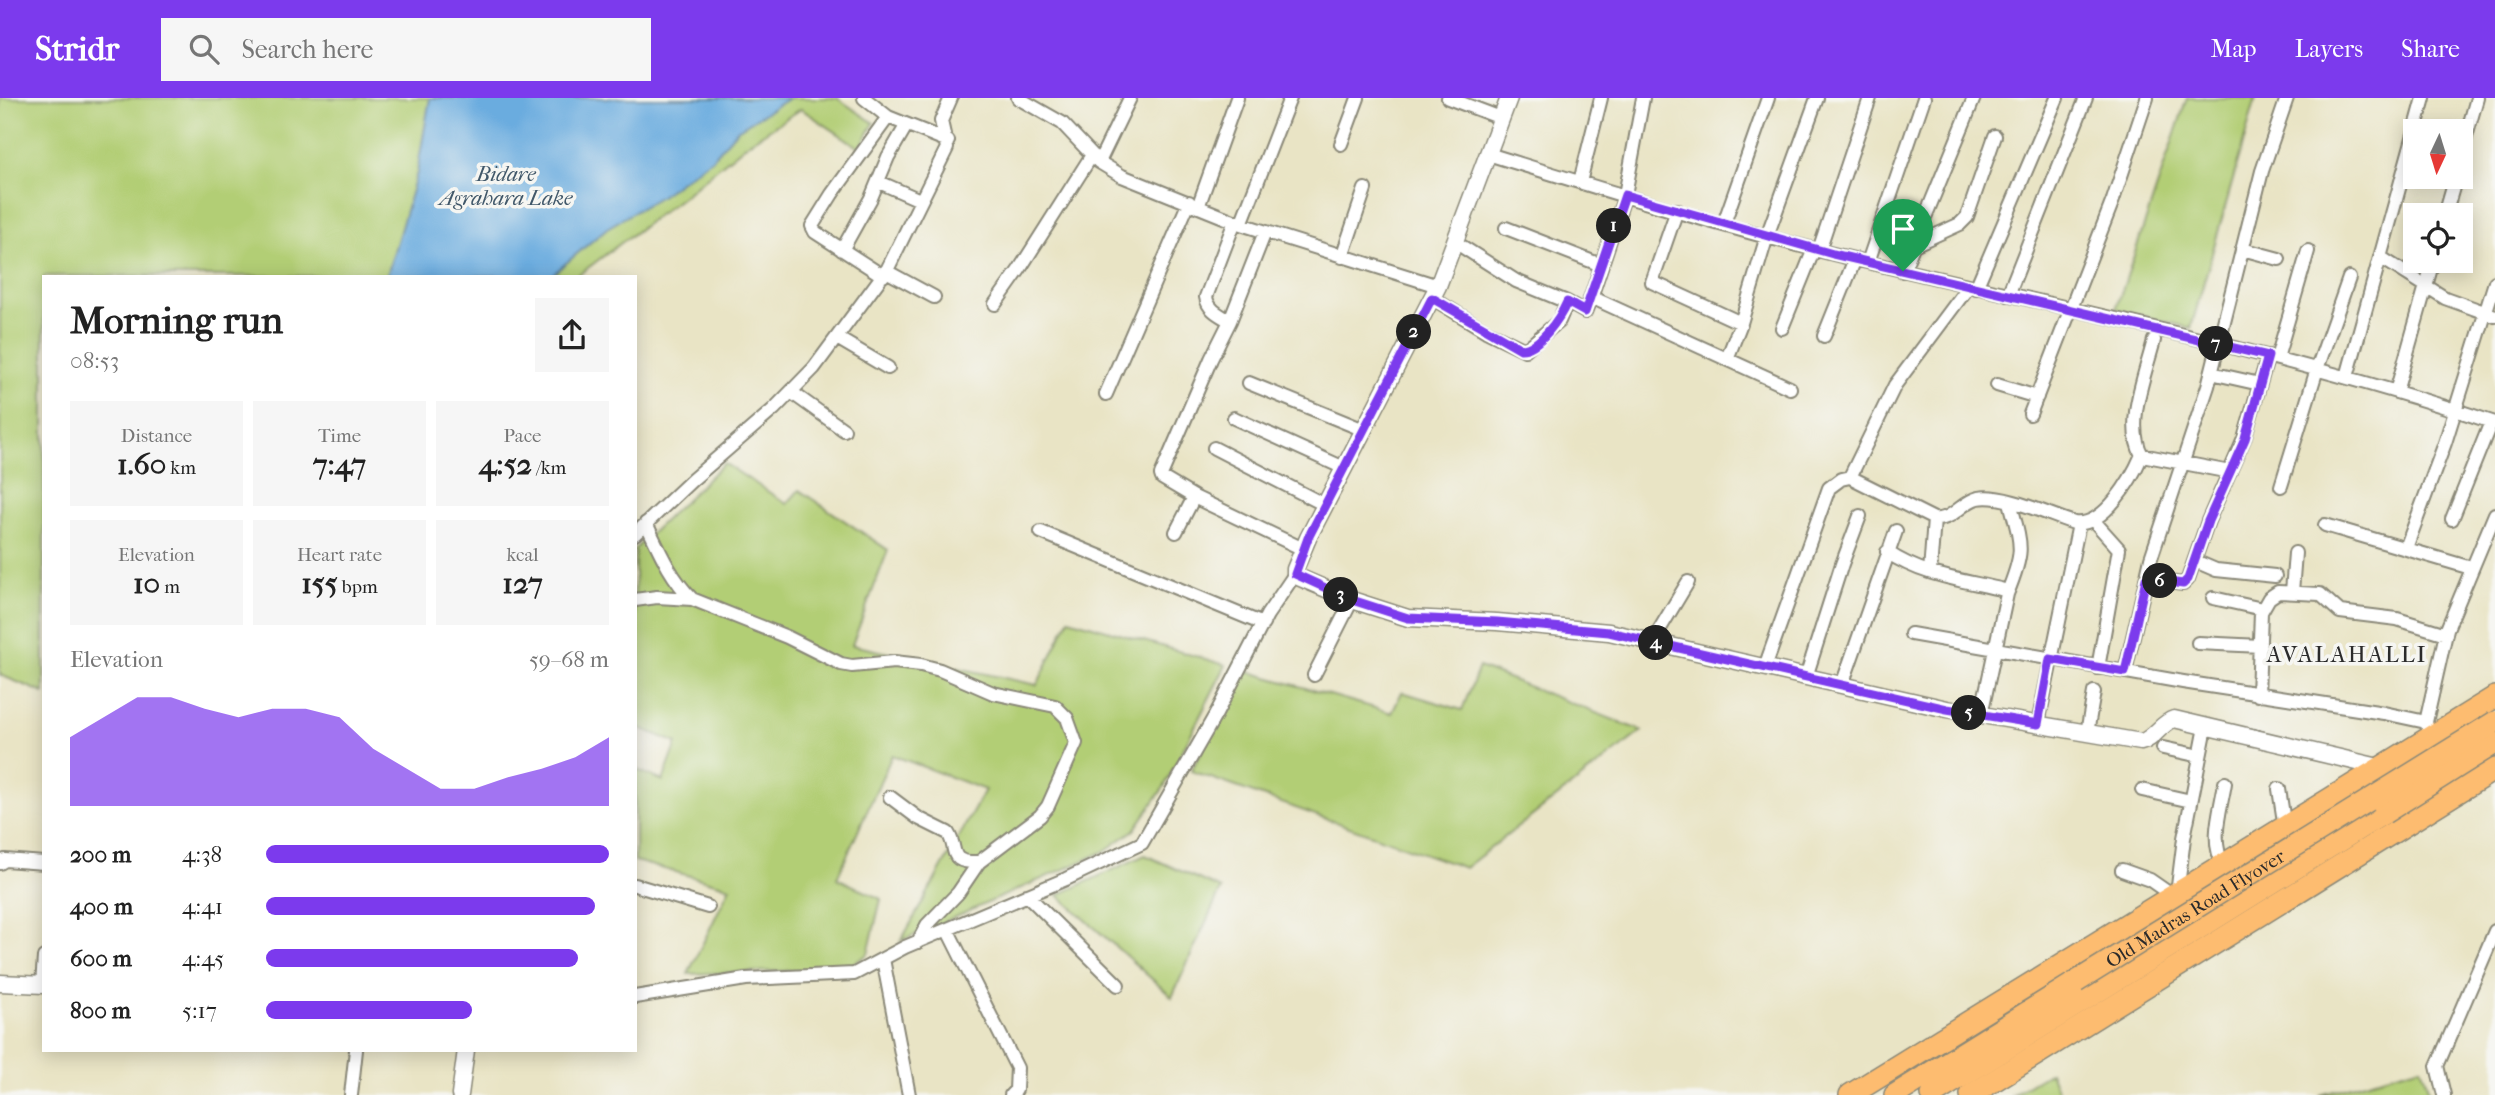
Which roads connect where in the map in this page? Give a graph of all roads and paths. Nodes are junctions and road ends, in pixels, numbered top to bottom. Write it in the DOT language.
graph roads {
  1 [pos="864,98"];
  2 [pos="951,98"];
  3 [pos="1018,98"];
  4 [pos="1048,98"];
  5 [pos="1130,98"];
  6 [pos="1237,98"];
  7 [pos="1290,98"];
  8 [pos="1358,98"];
  9 [pos="1448,98"];
  10 [pos="1509,98"];
  11 [pos="1601,98"];
  12 [pos="1643,98"];
  13 [pos="1768,98"];
  14 [pos="1816,98"];
  15 [pos="1870,98"];
  16 [pos="1924,98"];
  17 [pos="1974,98"];
  18 [pos="2057,98"];
  19 [pos="2086,98"];
  20 [pos="2147,98"];
  21 [pos="2287,98"];
  22 [pos="2424,98"];
  23 [pos="2477,98"];
  24 [pos="1038,108"];
  25 [pos="888,117"];
  26 [pos="1501,118"];
  27 [pos="2471,119"];
  28 [pos="906,126"];
  29 [pos="1995,136"];
  30 [pos="948,141"];
  31 [pos="1341,144"];
  32 [pos="1488,154"];
  33 [pos="1096,158"];
  34 [pos="879,181"];
  35 [pos="1580,182"];
  36 [pos="1365,189"];
  37 [pos="1625,195"];
  38 [pos="920,200"];
  39 [pos="1194,204"];
  40 [pos="1677,210"];
  41 [pos="1238,223"];
  42 [pos="1724,223"];
  43 [pos="1506,228"];
  44 [pos="1265,232"];
  45 [pos="1767,236"];
  46 [pos="1455,242"];
  47 [pos="1914,245"];
  48 [pos="1817,249"];
  49 [pos="2242,249"];
  50 [pos="842,250"];
  51 [pos="2308,251"];
  52 [pos="1342,257"];
  53 [pos="2380,257"];
  54 [pos="2279,259"];
  55 [pos="1861,260"];
  56 [pos="1601,265"];
  57 [pos="1903,271"];
  58 [pos="885,273"];
  59 [pos="2430,273"];
  60 [pos="2349,278"];
  61 [pos="2495,282"];
  62 [pos="1973,287"];
  63 [pos="2426,288"];
  64 [pos="1435,292"];
  65 [pos="2008,295"];
  66 [pos="934,297"];
  67 [pos="1591,297"];
  68 [pos="1567,302"];
  69 [pos="995,304"];
  70 [pos="2069,309"];
  71 [pos="2490,314"];
  72 [pos="1230,321"];
  73 [pos="1741,323"];
  74 [pos="1782,328"];
  75 [pos="1824,336"];
  76 [pos="837,338"];
  77 [pos="2154,340"];
  78 [pos="2217,344"];
  79 [pos="2273,357"];
  80 [pos="1727,359"];
  81 [pos="888,368"];
  82 [pos="2317,369"];
  83 [pos="2211,373"];
  84 [pos="2347,377"];
  85 [pos="1249,383"];
  86 [pos="2260,384"];
  87 [pos="1997,385"];
  88 [pos="1790,388"];
  89 [pos="791,392"];
  90 [pos="2396,392"];
  91 [pos="1107,394"];
  92 [pos="2037,397"];
  93 [pos="2456,410"];
  94 [pos="2030,414"];
  95 [pos="1234,418"];
  96 [pos="2493,422"];
  97 [pos="844,430"];
  98 [pos="1364,430"];
  99 [pos="1214,449"];
  100 [pos="2142,455"];
  101 [pos="2183,464"];
  102 [pos="1344,468"];
  103 [pos="2230,472"];
  104 [pos="1850,477"];
  105 [pos="2281,486"];
  106 [pos="1194,497"];
  107 [pos="2010,502"];
  108 [pos="1325,505"];
  109 [pos="2495,514"];
  110 [pos="1860,516"];
  111 [pos="1934,519"];
  112 [pos="2452,519"];
  113 [pos="2093,520"];
  114 [pos="646,523"];
  115 [pos="2079,524"];
  116 [pos="2325,524"];
  117 [pos="1896,531"];
  118 [pos="637,532"];
  119 [pos="1175,532"];
  120 [pos="1041,533"];
  121 [pos="2406,548"];
  122 [pos="1303,549"];
  123 [pos="1887,552"];
  124 [pos="2295,552"];
  125 [pos="2195,561"];
  126 [pos="2471,568"];
  127 [pos="1930,572"];
  128 [pos="1295,574"];
  129 [pos="2275,576"];
  130 [pos="2146,579"];
  131 [pos="1688,582"];
  132 [pos="2292,592"];
  133 [pos="2007,594"];
  134 [pos="692,598"];
  135 [pos="2213,598"];
  136 [pos="637,600"];
  137 [pos="1352,600"];
  138 [pos="2261,612"];
  139 [pos="1263,624"];
  140 [pos="1911,634"];
  141 [pos="2445,634"];
  142 [pos="1652,642"];
  143 [pos="2198,643"];
  144 [pos="2261,646"];
  145 [pos="1996,648"];
  146 [pos="2050,659"];
  147 [pos="1765,667"];
  148 [pos="2098,668"];
  149 [pos="2125,672"];
  150 [pos="1314,675"];
  151 [pos="1806,677"];
  152 [pos="1842,685"];
  153 [pos="2094,692"];
  154 [pos="2258,695"];
  155 [pos="2495,697"];
  156 [pos="1981,715"];
  157 [pos="2495,722"];
  158 [pos="2038,724"];
  159 [pos="2206,727"];
  160 [pos="2428,730"];
  161 [pos="2087,733"];
  162 [pos="2495,743"];
  163 [pos="2163,748"];
  164 [pos="2200,756"];
  165 [pos="2383,768"];
  166 [pos="2495,769"];
  167 [pos="2225,783"];
  168 [pos="2279,789"];
  169 [pos="2464,789"];
  170 [pos="2142,790"];
  171 [pos="890,797"];
  172 [pos="2191,801"];
  173 [pos="2285,828"];
  174 [pos="979,862"];
  175 [pos="0,863"];
  176 [pos="42,863"];
  177 [pos="2224,865"];
  178 [pos="2122,870"];
  179 [pos="637,886"];
  180 [pos="1027,895"];
  181 [pos="2175,895"];
  182 [pos="708,907"];
  183 [pos="947,929"];
  184 [pos="2495,931"];
  185 [pos="918,942"];
  186 [pos="883,959"];
  187 [pos="0,983"];
  188 [pos="42,985"];
  189 [pos="1118,985"];
  190 [pos="2082,990"];
  191 [pos="637,997"];
  192 [pos="356,1052"];
  193 [pos="466,1052"];
  194 [pos="351,1095"];
  195 [pos="460,1095"];
  196 [pos="909,1095"];
  197 [pos="1011,1095"];
  198 [pos="1850,1095"];
  199 [pos="1895,1095"];
  200 [pos="1931,1095"];
  201 [pos="1971,1095"];
  202 [pos="2444,1095"];
  1 -- 25 [label="street"];
  2 -- 30 [label="street"];
  3 -- 24 [label="street"];
  4 -- 24 [label="street"];
  5 -- 33 [label="street"];
  6 -- 39 [label="street"];
  7 -- 41 [label="street"];
  8 -- 31 [label="street"];
  9 -- 26 [label="street"];
  10 -- 26 [label="street"];
  11 -- 35 [label="street"];
  12 -- 37 [label="street"];
  13 -- 42 [label="street"];
  14 -- 45 [label="street"];
  15 -- 48 [label="street"];
  16 -- 55 [label="street"];
  17 -- 47 [label="street"];
  18 -- 62 [label="street"];
  19 -- 65 [label="street"];
  20 -- 70 [label="street"];
  21 -- 49 [label="street"];
  22 -- 53 [label="street"];
  23 -- 27 [label="street"];
  24 -- 33 [label="street"];
  25 -- 28 [label="street"];
  25 -- 50 [label="street"];
  26 -- 32 [label="street"];
  28 -- 30 [label="street"];
  28 -- 34 [label="street"];
  29 -- 47 [label="street"];
  30 -- 38 [label="street"];
  32 -- 35 [label="street"];
  32 -- 46 [label="street"];
  33 -- 39 [label="street"];
  33 -- 69 [label="street"];
  34 -- 38 [label="street"];
  34 -- 50 [label="street"];
  35 -- 37 [label="street"];
  36 -- 52 [label="street"];
  37 -- 40 [label="street"];
  37 -- 56 [label="street"];
  38 -- 58 [label="street"];
  39 -- 41 [label="street"];
  39 -- 91 [label="street"];
  40 -- 42 [label="street"];
  40 -- 73 [label="street"];
  41 -- 44 [label="street"];
  41 -- 72 [label="street"];
  42 -- 45 [label="street"];
  43 -- 56 [label="street"];
  44 -- 52 [label="street"];
  44 -- 72 [label="street"];
  45 -- 48 [label="street"];
  45 -- 73 [label="street"];
  46 -- 64 [label="street"];
  46 -- 68 [label="street"];
  47 -- 57 [label="street"];
  48 -- 55 [label="street"];
  48 -- 74 [label="street"];
  49 -- 54 [label="street"];
  49 -- 78 [label="street"];
  50 -- 58 [label="street"];
  51 -- 79 [label="street"];
  52 -- 64 [label="street"];
  53 -- 63 [label="street"];
  53 -- 84 [label="street"];
  55 -- 57 [label="street"];
  55 -- 75 [label="street"];
  56 -- 67 [label="street"];
  57 -- 62 [label="street"];
  58 -- 66 [label="street"];
  58 -- 76 [label="street"];
  59 -- 63 [label="street"];
  60 -- 82 [label="street"];
  61 -- 71 [label="street"];
  62 -- 65 [label="street"];
  62 -- 104 [label="street"];
  63 -- 71 [label="street"];
  63 -- 90 [label="street"];
  64 -- 68 [label="street"];
  64 -- 98 [label="street"];
  65 -- 70 [label="street"];
  67 -- 68 [label="street"];
  67 -- 80 [label="street"];
  70 -- 78 [label="street"];
  70 -- 92 [label="street"];
  71 -- 93 [label="street"];
  72 -- 106 [label="street"];
  73 -- 80 [label="street"];
  76 -- 81 [label="street"];
  76 -- 89 [label="street"];
  77 -- 100 [label="street"];
  78 -- 79 [label="street"];
  78 -- 83 [label="street"];
  79 -- 82 [label="street"];
  79 -- 86 [label="street"];
  80 -- 88 [label="street"];
  82 -- 84 [label="street"];
  82 -- 105 [label="street"];
  83 -- 86 [label="street"];
  83 -- 101 [label="street"];
  84 -- 90 [label="street"];
  85 -- 98 [label="street"];
  86 -- 103 [label="street"];
  87 -- 92 [label="street"];
  89 -- 97 [label="street"];
  89 -- 114 [label="street"];
  90 -- 93 [label="street"];
  92 -- 94 [label="street"];
  93 -- 96 [label="street"];
  93 -- 121 [label="street"];
  95 -- 102 [label="street"];
  96 -- 112 [label="street"];
  98 -- 102 [label="street"];
  99 -- 108 [label="street"];
  100 -- 101 [label="street"];
  100 -- 113 [label="street"];
  101 -- 103 [label="street"];
  101 -- 130 [label="street"];
  102 -- 108 [label="street"];
  103 -- 125 [label="street"];
  104 -- 111 [label="street"];
  104 -- 147 [label="street"];
  106 -- 119 [label="street"];
  106 -- 122 [label="street"];
  107 -- 111 [label="street"];
  107 -- 115 [label="street"];
  107 -- 133 [label="street"];
  108 -- 122 [label="street"];
  109 -- 126 [label="street"];
  110 -- 151 [label="street"];
  111 -- 127 [label="street"];
  113 -- 115 [label="street"];
  113 -- 148 [label="street"];
  114 -- 118 [label="street"];
  114 -- 134 [label="street"];
  115 -- 146 [label="street"];
  116 -- 121 [label="street"];
  117 -- 123 [label="street"];
  120 -- 139 [label="street"];
  121 -- 126 [label="street"];
  122 -- 128 [label="street"];
  123 -- 127 [label="street"];
  123 -- 152 [label="street"];
  124 -- 132 [label="street"];
  125 -- 129 [label="street"];
  125 -- 130 [label="street"];
  126 -- 141 [label="street"];
  127 -- 133 [label="street"];
  128 -- 137 [label="street"];
  128 -- 139 [label="street"];
  130 -- 149 [label="street"];
  131 -- 142 [label="street"];
  132 -- 138 [label="street"];
  132 -- 141 [label="street"];
  133 -- 145 [label="street"];
  134 -- 136 [label="street"];
  134 -- 174 [label="street"];
  135 -- 138 [label="street"];
  137 -- 142 [label="street"];
  137 -- 150 [label="street"];
  138 -- 144 [label="street"];
  139 -- 180 [label="street"];
  140 -- 145 [label="street"];
  141 -- 160 [label="street"];
  142 -- 147 [label="street"];
  143 -- 144 [label="street"];
  144 -- 154 [label="street"];
  145 -- 146 [label="street"];
  145 -- 156 [label="street"];
  146 -- 148 [label="street"];
  146 -- 158 [label="street"];
  147 -- 151 [label="street"];
  148 -- 149 [label="street"];
  149 -- 154 [label="street"];
  151 -- 152 [label="street"];
  152 -- 156 [label="street"];
  153 -- 161 [label="street"];
  154 -- 160 [label="street"];
  155 -- 160 [label="main road"];
  156 -- 158 [label="street"];
  157 -- 190 [label="main road, Old Madras Road Flyover, bridge"];
  158 -- 161 [label="street"];
  159 -- 161 [label="street"];
  159 -- 164 [label="street"];
  159 -- 165 [label="street"];
  160 -- 165 [label="main road"];
  160 -- 169 [label="street"];
  162 -- 190 [label="main road, Old Madras Road Flyover, bridge"];
  163 -- 164 [label="street"];
  164 -- 172 [label="street"];
  165 -- 173 [label="main road"];
  166 -- 169 [label="main road"];
  167 -- 177 [label="street"];
  168 -- 173 [label="street"];
  169 -- 201 [label="main road"];
  170 -- 172 [label="street"];
  171 -- 174 [label="street"];
  172 -- 181 [label="street"];
  173 -- 177 [label="main road"];
  174 -- 185 [label="street"];
  175 -- 176 [label="street"];
  177 -- 181 [label="main road"];
  178 -- 181 [label="street"];
  179 -- 182 [label="street"];
  180 -- 183 [label="street"];
  180 -- 189 [label="street"];
  181 -- 198 [label="main road"];
  183 -- 185 [label="street"];
  183 -- 197 [label="street"];
  184 -- 202 [label="street"];
  185 -- 186 [label="street"];
  186 -- 191 [label="street"];
  186 -- 196 [label="street"];
  187 -- 188 [label="street"];
  190 -- 199 [label="main road, Old Madras Road Flyover"];
  190 -- 200 [label="main road, Old Madras Road Flyover"];
  192 -- 194 [label="street"];
  193 -- 195 [label="street"];
}
